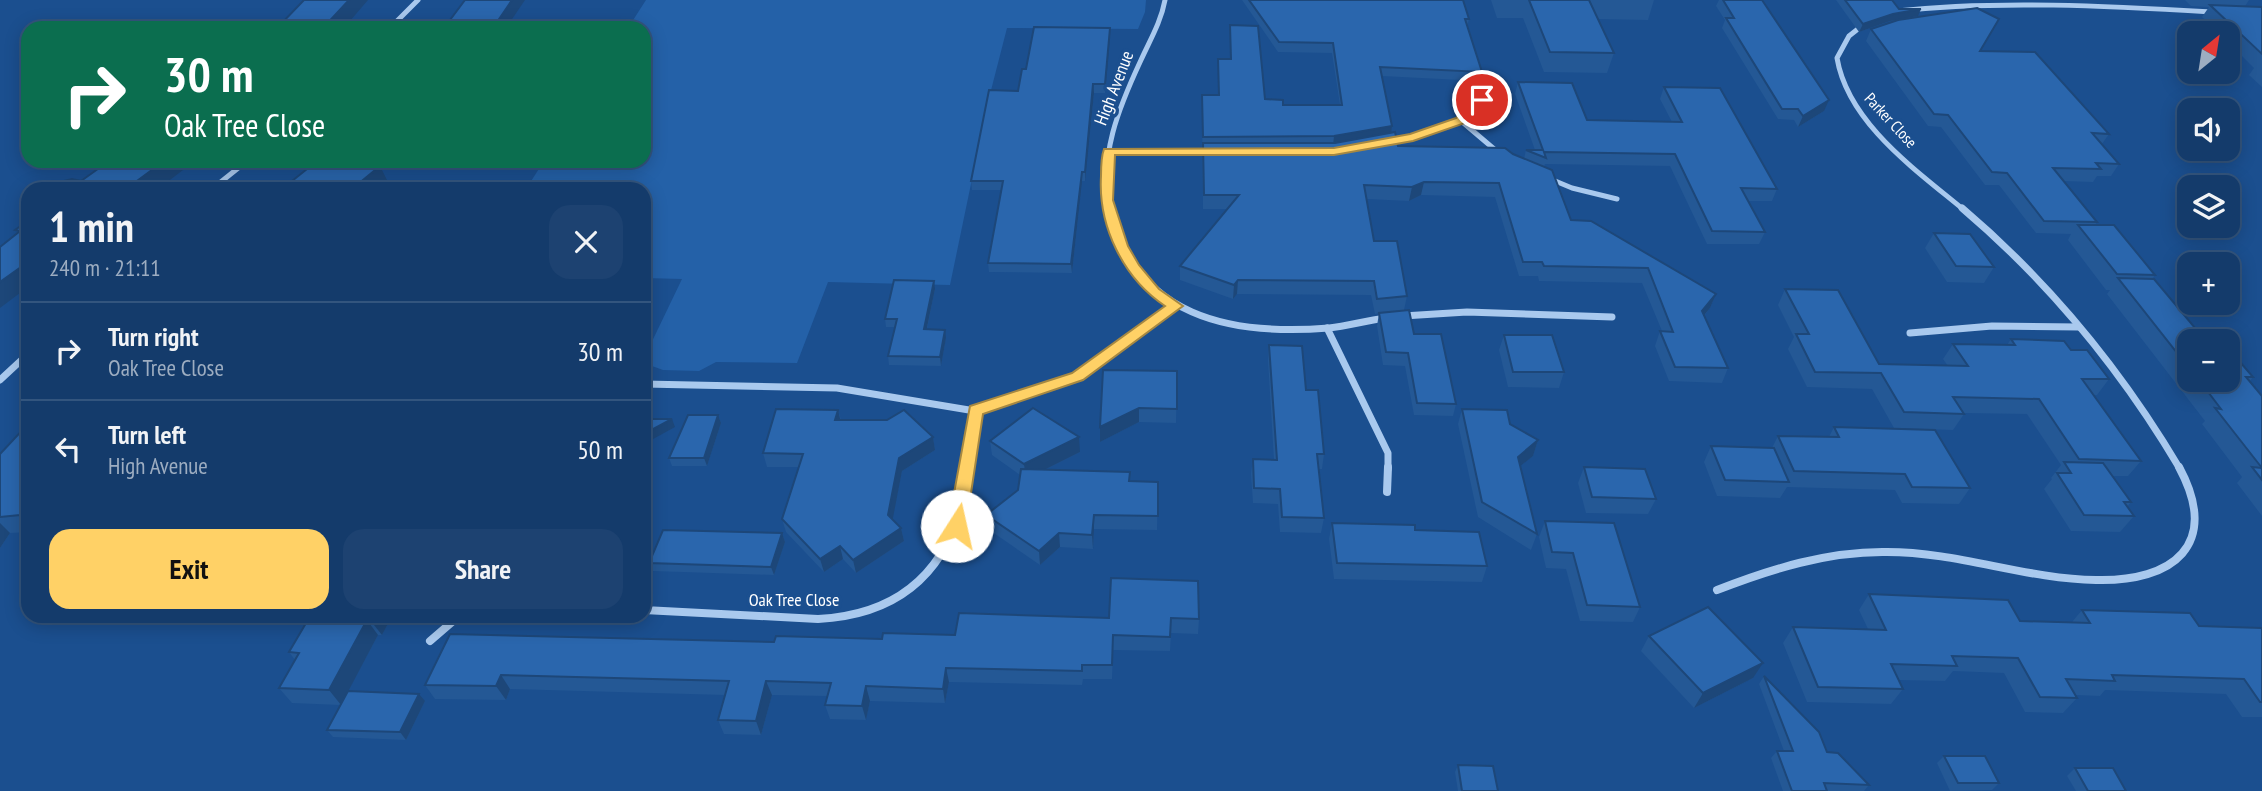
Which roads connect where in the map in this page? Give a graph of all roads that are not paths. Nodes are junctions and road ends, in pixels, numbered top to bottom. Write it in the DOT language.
graph roads {
  1 [pos="418,0"];
  2 [pos="1165,0"];
  3 [pos="2222,12"];
  4 [pos="1884,15"];
  5 [pos="1874,19"];
  6 [pos="397,21"];
  7 [pos="1500,84"];
  8 [pos="1460,120"];
  9 [pos="1386,142"];
  10 [pos="1108,152"];
  11 [pos="1214,152"];
  12 [pos="1511,163"];
  13 [pos="238,168"];
  14 [pos="1536,173"];
  15 [pos="221,182"];
  16 [pos="1617,199"];
  17 [pos="1175,306"];
  18 [pos="1612,317"];
  19 [pos="2079,327"];
  20 [pos="1327,328"];
  21 [pos="1910,333"];
  22 [pos="21,360"];
  23 [pos="0,380"];
  24 [pos="651,384"];
  25 [pos="975,411"];
  26 [pos="1387,492"];
  27 [pos="1717,590"];
  28 [pos="651,610"];
  29 [pos="451,623"];
  30 [pos="430,641"];
  1 -- 6 [label="street"];
  2 -- 10 [label="street, High Avenue"];
  3 -- 4 [label="street"];
  5 -- 19 [label="street, Parker Close"];
  7 -- 8 [label="street"];
  8 -- 9 [label="street"];
  8 -- 12 [label="street"];
  10 -- 11 [label="street"];
  10 -- 17 [label="street, High Avenue"];
  13 -- 15 [label="street"];
  14 -- 16 [label="street"];
  17 -- 20 [label="street, High Avenue"];
  17 -- 25 [label="street"];
  18 -- 20 [label="street, High Avenue"];
  19 -- 21 [label="street"];
  19 -- 27 [label="street, Parker Close"];
  20 -- 26 [label="street"];
  22 -- 23 [label="street"];
  24 -- 25 [label="street"];
  25 -- 28 [label="street, Oak Tree Close"];
  29 -- 30 [label="street"];
}
